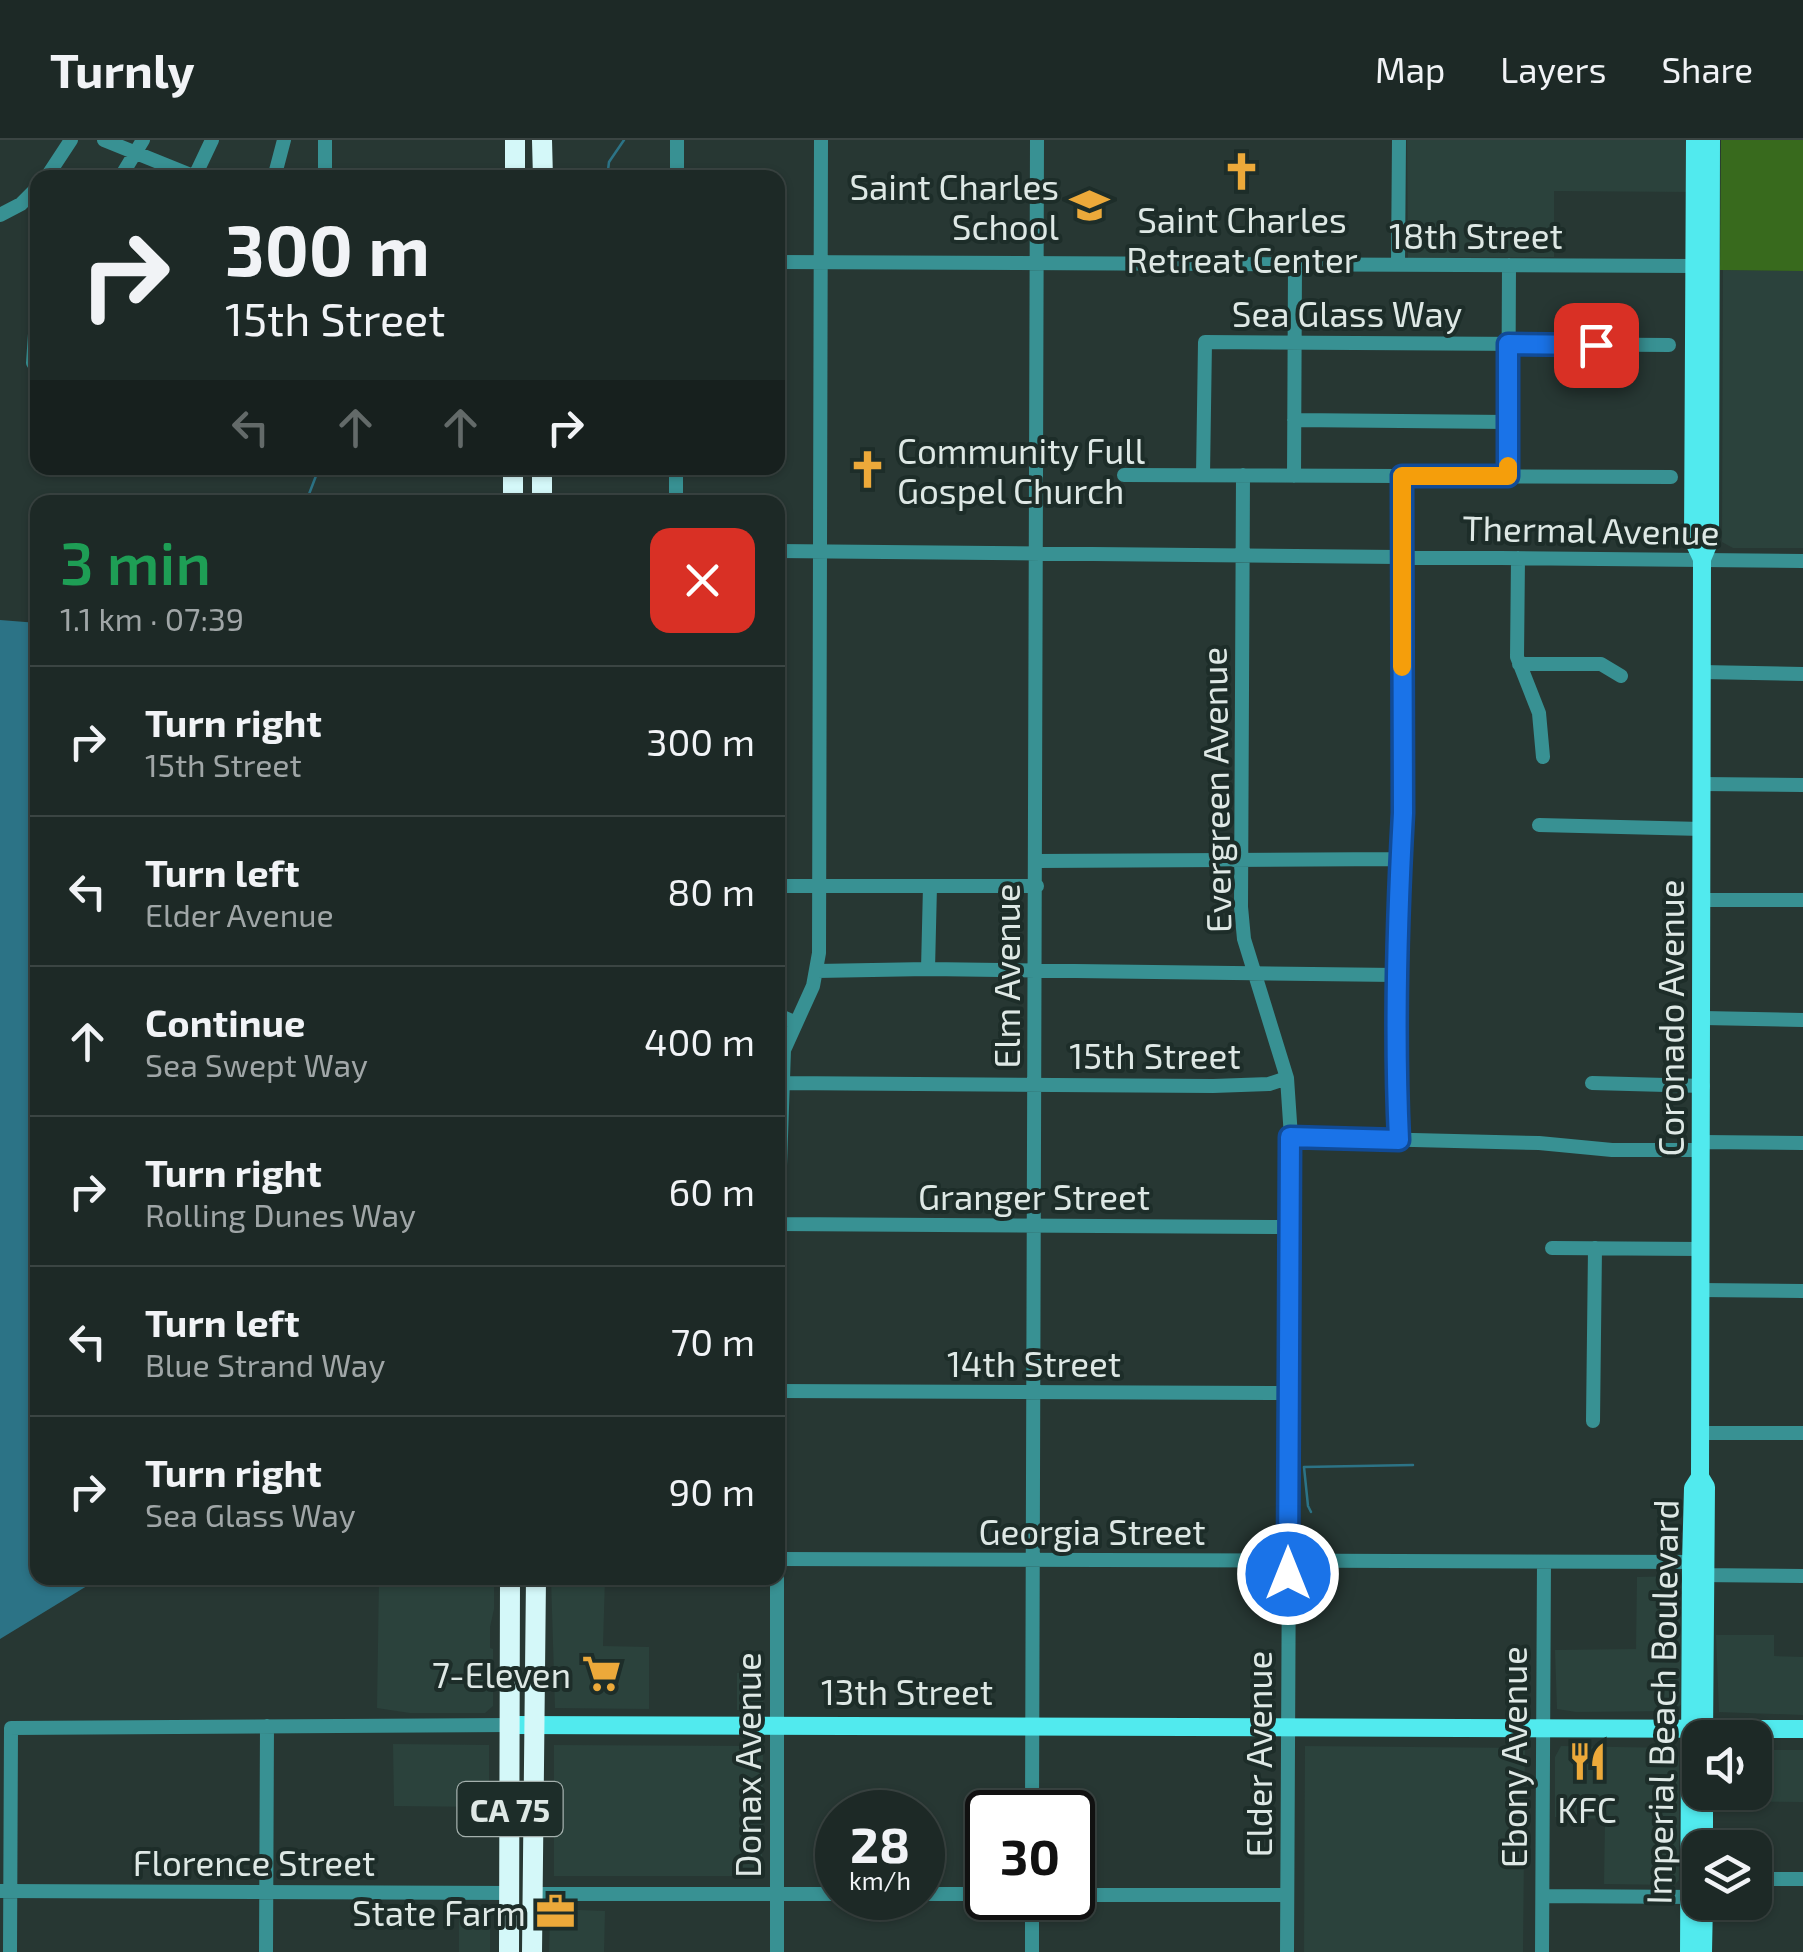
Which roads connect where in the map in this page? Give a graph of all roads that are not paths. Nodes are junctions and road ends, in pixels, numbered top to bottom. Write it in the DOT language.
graph roads {
  1 [pos="71,140"];
  2 [pos="104,140"];
  3 [pos="212,140"];
  4 [pos="284,140"];
  5 [pos="325,140"];
  6 [pos="514,140"];
  7 [pos="542,140"];
  8 [pos="677,140"];
  9 [pos="821,140"];
  10 [pos="1037,140"];
  11 [pos="1399,140"];
  12 [pos="1695,140"];
  13 [pos="1711,140"];
  14 [pos="140,147"];
  15 [pos="51,170"];
  16 [pos="125,170"];
  17 [pos="183,170"];
  18 [pos="199,170"];
  19 [pos="278,170"];
  20 [pos="325,170"];
  21 [pos="514,170"];
  22 [pos="542,170"];
  23 [pos="677,170"];
  24 [pos="30,196"];
  25 [pos="0,215"];
  26 [pos="785,262"];
  27 [pos="820,262"];
  28 [pos="1037,263"];
  29 [pos="1295,264"];
  30 [pos="1398,265"];
  31 [pos="1509,266"];
  32 [pos="1702,266"];
  33 [pos="1295,343"];
  34 [pos="1508,344"];
  35 [pos="1669,346"];
  36 [pos="1294,420"];
  37 [pos="1508,422"];
  38 [pos="1124,475"];
  39 [pos="1203,475"];
  40 [pos="1243,475"];
  41 [pos="1294,476"];
  42 [pos="1402,476"];
  43 [pos="1508,476"];
  44 [pos="1671,477"];
  45 [pos="785,551"];
  46 [pos="820,552"];
  47 [pos="1037,554"];
  48 [pos="1242,555"];
  49 [pos="1402,557"];
  50 [pos="1518,558"];
  51 [pos="1702,559"];
  52 [pos="1803,561"];
  53 [pos="1519,664"];
  54 [pos="1702,672"];
  55 [pos="1803,674"];
  56 [pos="1621,676"];
  57 [pos="1543,757"];
  58 [pos="1702,784"];
  59 [pos="1803,786"];
  60 [pos="1539,825"];
  61 [pos="1702,829"];
  62 [pos="1398,859"];
  63 [pos="1241,861"];
  64 [pos="1036,862"];
  65 [pos="820,885"];
  66 [pos="785,886"];
  67 [pos="930,886"];
  68 [pos="1036,886"];
  69 [pos="1703,900"];
  70 [pos="1803,900"];
  71 [pos="928,969"];
  72 [pos="817,971"];
  73 [pos="1036,973"];
  74 [pos="1255,974"];
  75 [pos="1396,975"];
  76 [pos="785,1018"];
  77 [pos="1703,1018"];
  78 [pos="1803,1020"];
  79 [pos="796,1023"];
  80 [pos="785,1048"];
  81 [pos="1287,1078"];
  82 [pos="785,1083"];
  83 [pos="1592,1083"];
  84 [pos="1036,1085"];
  85 [pos="1703,1086"];
  86 [pos="1290,1137"];
  87 [pos="1399,1140"];
  88 [pos="1803,1143"];
  89 [pos="1702,1146"];
  90 [pos="785,1224"];
  91 [pos="1034,1226"];
  92 [pos="1290,1227"];
  93 [pos="1552,1248"];
  94 [pos="1595,1248"];
  95 [pos="1700,1249"];
  96 [pos="1700,1290"];
  97 [pos="1803,1290"];
  98 [pos="785,1391"];
  99 [pos="1290,1393"];
  100 [pos="1034,1394"];
  101 [pos="1593,1422"];
  102 [pos="1700,1432"];
  103 [pos="1803,1433"];
  104 [pos="1700,1477"];
  105 [pos="785,1559"];
  106 [pos="1033,1560"];
  107 [pos="1289,1562"];
  108 [pos="1544,1562"];
  109 [pos="1698,1569"];
  110 [pos="1803,1576"];
  111 [pos="510,1585"];
  112 [pos="536,1585"];
  113 [pos="778,1585"];
  114 [pos="1699,1720"];
  115 [pos="778,1723"];
  116 [pos="1032,1724"];
  117 [pos="510,1725"];
  118 [pos="535,1725"];
  119 [pos="267,1726"];
  120 [pos="1288,1726"];
  121 [pos="1543,1728"];
  122 [pos="1803,1729"];
  123 [pos="1772,1730"];
  124 [pos="1682,1731"];
  125 [pos="1032,1790"];
  126 [pos="1772,1879"];
  127 [pos="1803,1879"];
  128 [pos="5,1891"];
  129 [pos="1682,1891"];
  130 [pos="266,1892"];
  131 [pos="509,1893"];
  132 [pos="532,1894"];
  133 [pos="777,1894"];
  134 [pos="815,1894"];
  135 [pos="1095,1895"];
  136 [pos="1287,1895"];
  137 [pos="1542,1896"];
  138 [pos="1032,1920"];
  139 [pos="1693,1920"];
  140 [pos="1700,1920"];
  141 [pos="10,1952"];
  142 [pos="266,1952"];
  143 [pos="509,1952"];
  144 [pos="532,1952"];
  145 [pos="777,1952"];
  146 [pos="1032,1952"];
  147 [pos="1287,1952"];
  148 [pos="1542,1952"];
  149 [pos="1689,1952"];
  150 [pos="1704,1952"];
  1 -- 15 [label="street"];
  2 -- 14 [label="street"];
  3 -- 18 [label="street"];
  4 -- 19 [label="street"];
  5 -- 20 [label="street"];
  6 -- 21 [label="highway"];
  7 -- 22 [label="highway"];
  8 -- 23 [label="street"];
  9 -- 27 [label="street"];
  10 -- 28 [label="street, Elm Avenue"];
  11 -- 30 [label="street"];
  12 -- 32 [label="main road, Coronado Avenue"];
  13 -- 32 [label="main road, Coronado Avenue"];
  14 -- 16 [label="street"];
  14 -- 17 [label="street"];
  24 -- 25 [label="street"];
  26 -- 27 [label="street, 18th Street"];
  27 -- 28 [label="street, 18th Street"];
  27 -- 46 [label="street"];
  28 -- 29 [label="street, 18th Street"];
  28 -- 47 [label="street, Elm Avenue"];
  29 -- 30 [label="street, 18th Street"];
  29 -- 33 [label="street"];
  30 -- 31 [label="street, 18th Street"];
  31 -- 32 [label="street, 18th Street"];
  31 -- 34 [label="street"];
  32 -- 51 [label="main road, Coronado Avenue"];
  33 -- 34 [label="street, Sea Glass Way"];
  33 -- 36 [label="street"];
  33 -- 39 [label="street, Sea Glass Way"];
  34 -- 35 [label="street, Sea Glass Way"];
  34 -- 37 [label="street"];
  36 -- 37 [label="street"];
  36 -- 41 [label="street"];
  37 -- 43 [label="street"];
  38 -- 39 [label="street"];
  39 -- 40 [label="street"];
  40 -- 41 [label="street"];
  40 -- 48 [label="street, Evergreen Avenue"];
  41 -- 42 [label="street"];
  42 -- 43 [label="street"];
  42 -- 49 [label="street"];
  43 -- 44 [label="street"];
  45 -- 46 [label="street, Thermal Avenue"];
  46 -- 47 [label="street, Thermal Avenue"];
  46 -- 65 [label="street"];
  47 -- 48 [label="street, Thermal Avenue"];
  47 -- 64 [label="street, Elm Avenue"];
  48 -- 49 [label="street, Thermal Avenue"];
  48 -- 63 [label="street, Evergreen Avenue"];
  49 -- 50 [label="street, Thermal Avenue"];
  49 -- 62 [label="street"];
  50 -- 51 [label="street, Thermal Avenue"];
  50 -- 53 [label="street"];
  51 -- 52 [label="street, Thermal Avenue"];
  51 -- 54 [label="main road, Coronado Avenue"];
  53 -- 56 [label="street"];
  53 -- 57 [label="street"];
  54 -- 55 [label="street"];
  54 -- 58 [label="main road, Coronado Avenue"];
  58 -- 59 [label="street"];
  58 -- 61 [label="main road, Coronado Avenue"];
  60 -- 61 [label="street"];
  61 -- 69 [label="main road, Coronado Avenue"];
  62 -- 63 [label="street"];
  62 -- 75 [label="street"];
  63 -- 64 [label="street"];
  63 -- 74 [label="street, Evergreen Avenue"];
  64 -- 68 [label="street, Elm Avenue"];
  65 -- 66 [label="street"];
  65 -- 67 [label="street"];
  65 -- 72 [label="street"];
  67 -- 68 [label="street"];
  67 -- 71 [label="street"];
  68 -- 73 [label="street, Elm Avenue"];
  69 -- 70 [label="street"];
  69 -- 77 [label="main road, Coronado Avenue"];
  71 -- 72 [label="street"];
  71 -- 73 [label="street"];
  72 -- 79 [label="street"];
  73 -- 74 [label="street"];
  73 -- 84 [label="street, Elm Avenue"];
  74 -- 75 [label="street"];
  74 -- 81 [label="street, Evergreen Avenue"];
  75 -- 87 [label="street"];
  76 -- 79 [label="street"];
  77 -- 78 [label="street"];
  77 -- 85 [label="main road, Coronado Avenue"];
  79 -- 80 [label="street"];
  81 -- 84 [label="street, 15th Street"];
  81 -- 86 [label="street, Evergreen Avenue"];
  82 -- 84 [label="street, 15th Street"];
  83 -- 85 [label="street"];
  84 -- 91 [label="street, Elm Avenue"];
  85 -- 89 [label="main road, Coronado Avenue"];
  86 -- 87 [label="street"];
  86 -- 92 [label="street, Elder Avenue"];
  87 -- 89 [label="street"];
  88 -- 89 [label="street"];
  89 -- 95 [label="main road, Coronado Avenue"];
  90 -- 91 [label="street, Granger Street"];
  91 -- 92 [label="street, Granger Street"];
  91 -- 100 [label="street, Elm Avenue"];
  92 -- 99 [label="street, Elder Avenue"];
  93 -- 94 [label="street"];
  94 -- 95 [label="street"];
  94 -- 101 [label="street"];
  95 -- 96 [label="main road, Coronado Avenue"];
  96 -- 97 [label="street"];
  96 -- 102 [label="main road, Coronado Avenue"];
  98 -- 100 [label="street, 14th Street"];
  99 -- 100 [label="street, 14th Street"];
  99 -- 107 [label="street, Elder Avenue"];
  100 -- 106 [label="street, Elm Avenue"];
  102 -- 103 [label="street"];
  102 -- 104 [label="main road, Coronado Avenue"];
  104 -- 109 [label="main road, Imperial Beach Boulevard"];
  105 -- 106 [label="street, Georgia Street"];
  106 -- 107 [label="street, Georgia Street"];
  106 -- 116 [label="street, Elm Avenue"];
  107 -- 108 [label="street, Georgia Street"];
  107 -- 120 [label="street, Elder Avenue"];
  108 -- 109 [label="street, Georgia Street"];
  108 -- 121 [label="street, Ebony Avenue"];
  109 -- 110 [label="street, Georgia Street"];
  109 -- 114 [label="main road, Imperial Beach Boulevard"];
  111 -- 117 [label="highway, CA 75"];
  112 -- 118 [label="highway, CA 75"];
  113 -- 115 [label="street, Donax Avenue"];
  115 -- 116 [label="main road, 13th Street"];
  115 -- 118 [label="main road, 13th Street"];
  115 -- 133 [label="street, Donax Avenue"];
  116 -- 120 [label="main road, 13th Street"];
  116 -- 125 [label="street, Elm Avenue"];
  117 -- 118 [label="main road, 13th Street"];
  117 -- 119 [label="street, 13th Street"];
  117 -- 131 [label="highway, CA 75"];
  118 -- 132 [label="highway, CA 75"];
  119 -- 128 [label="street, 13th Street"];
  119 -- 130 [label="street"];
  120 -- 121 [label="main road, 13th Street"];
  120 -- 136 [label="street, Elder Avenue"];
  121 -- 124 [label="main road, 13th Street"];
  121 -- 137 [label="street, Ebony Avenue"];
  122 -- 123 [label="main road, 13th Street"];
  126 -- 127 [label="street"];
  128 -- 130 [label="street, Florence Street"];
  128 -- 141 [label="street"];
  129 -- 137 [label="street"];
  130 -- 131 [label="street, Florence Street"];
  130 -- 142 [label="street"];
  131 -- 143 [label="highway, CA 75"];
  132 -- 133 [label="street"];
  132 -- 144 [label="highway, CA 75"];
  133 -- 134 [label="street"];
  133 -- 145 [label="street, Donax Avenue"];
  135 -- 136 [label="street"];
  136 -- 147 [label="street, Elder Avenue"];
  137 -- 148 [label="street, Ebony Avenue"];
  138 -- 146 [label="street"];
  139 -- 149 [label="main road, Imperial Beach Boulevard"];
  140 -- 150 [label="main road, Imperial Beach Boulevard"];
}
